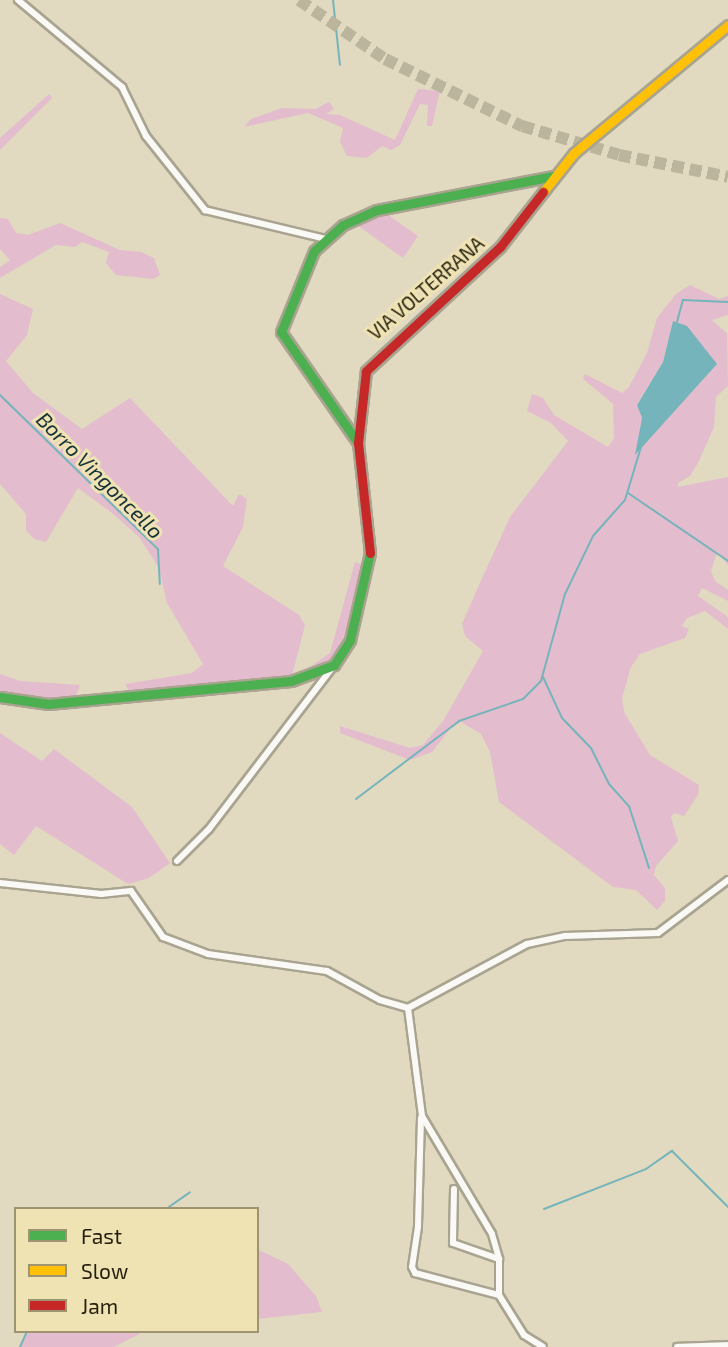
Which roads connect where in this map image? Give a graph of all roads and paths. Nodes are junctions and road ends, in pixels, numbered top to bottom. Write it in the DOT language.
graph roads {
  1 [pos="18,0"];
  2 [pos="728,25"];
  3 [pos="554,176"];
  4 [pos="326,239"];
  5 [pos="358,443"];
  6 [pos="334,665"];
  7 [pos="0,697"];
  8 [pos="177,861"];
  9 [pos="728,880"];
  10 [pos="0,883"];
  11 [pos="408,1008"];
  12 [pos="422,1116"];
  13 [pos="454,1188"];
  14 [pos="499,1259"];
  15 [pos="499,1295"];
  16 [pos="728,1345"];
  17 [pos="543,1347"];
  18 [pos="677,1347"];
  1 -- 4 [label="street"];
  2 -- 3 [label="main road, VIA VOLTERRANA"];
  3 -- 4 [label="main road"];
  3 -- 5 [label="main road, VIA VOLTERRANA"];
  4 -- 5 [label="main road"];
  5 -- 6 [label="main road, VIA VOLTERRANA"];
  6 -- 7 [label="main road"];
  6 -- 8 [label="street, VIA VOLTERRANA"];
  9 -- 11 [label="street"];
  10 -- 11 [label="street"];
  11 -- 12 [label="street"];
  12 -- 14 [label="street"];
  12 -- 15 [label="street"];
  13 -- 14 [label="street"];
  14 -- 15 [label="street"];
  15 -- 17 [label="street"];
  16 -- 18 [label="street"];
}
